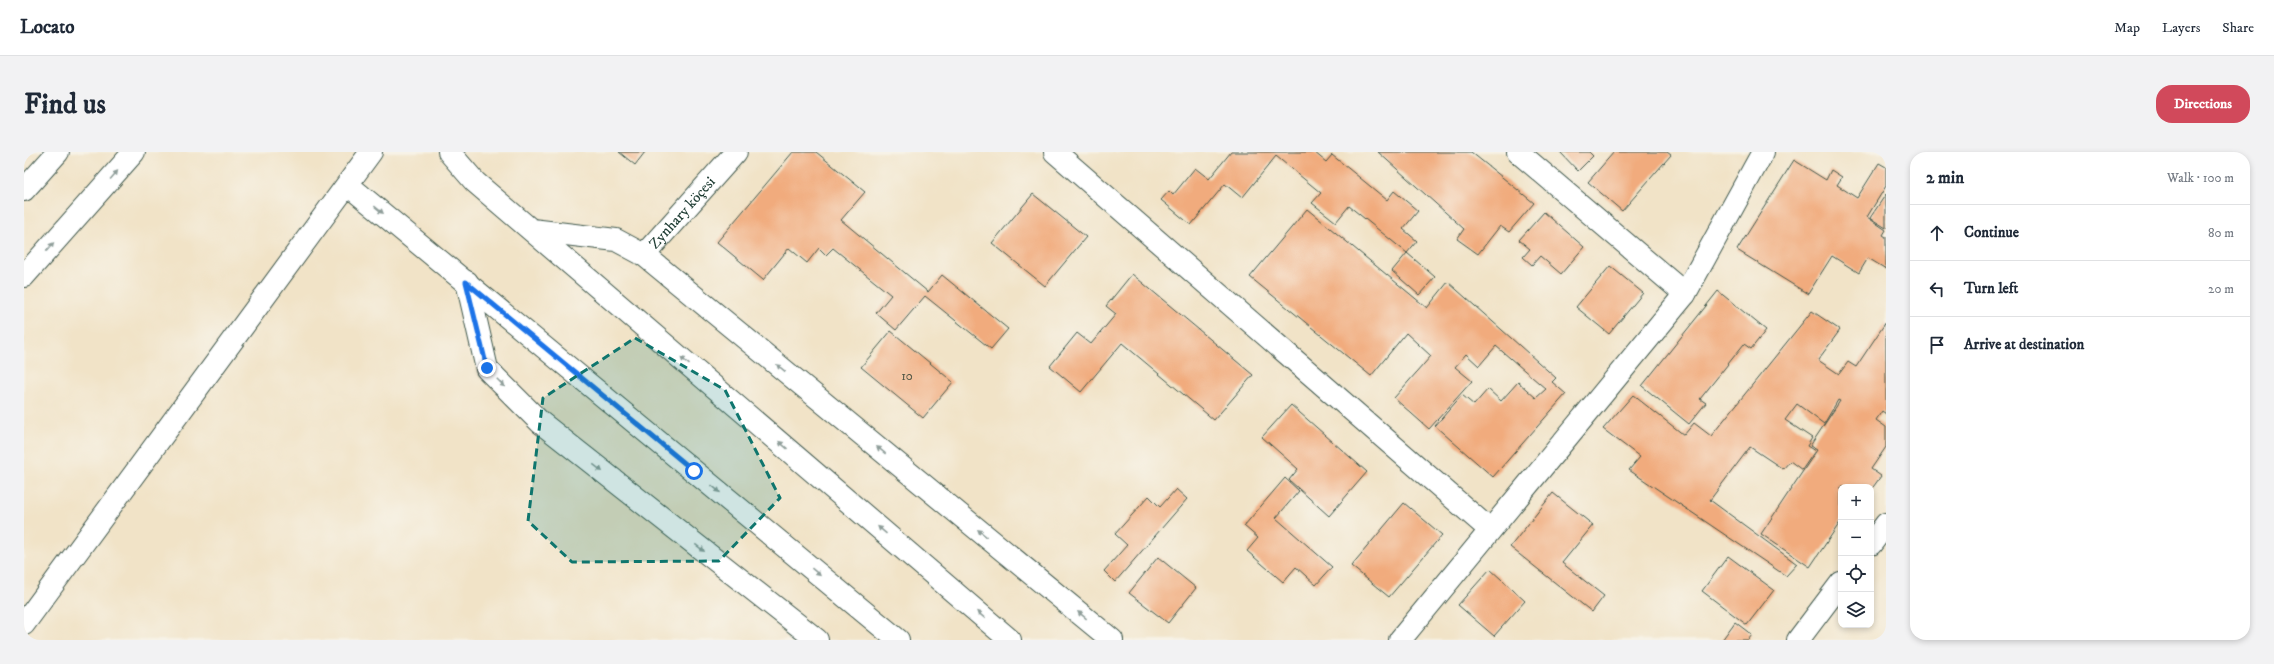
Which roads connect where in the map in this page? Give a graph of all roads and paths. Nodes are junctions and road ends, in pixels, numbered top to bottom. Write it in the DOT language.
graph roads {
  1 [pos="134,152"];
  2 [pos="371,152"];
  3 [pos="449,152"];
  4 [pos="736,152"];
  5 [pos="1055,152"];
  6 [pos="1518,152"];
  7 [pos="1763,152"];
  8 [pos="53,157"];
  9 [pos="348,185"];
  10 [pos="24,190"];
  11 [pos="532,230"];
  12 [pos="644,255"];
  13 [pos="24,276"];
  14 [pos="466,282"];
  15 [pos="1685,294"];
  16 [pos="1886,524"];
  17 [pos="1490,530"];
  18 [pos="1874,540"];
  19 [pos="1838,587"];
  20 [pos="24,624"];
  21 [pos="817,640"];
  22 [pos="898,640"];
  23 [pos="1010,640"];
  24 [pos="1112,640"];
  25 [pos="1400,640"];
  26 [pos="1798,640"];
  13 -- 1 [label="street, one-way"];
  2 -- 9 [label="street"];
  3 -- 11 [label="street"];
  4 -- 12 [label="street, Zynhary köçesi"];
  5 -- 17 [label="street"];
  6 -- 15 [label="street"];
  7 -- 15 [label="street"];
  8 -- 10 [label="street"];
  9 -- 14 [label="street, one-way"];
  9 -- 20 [label="street"];
  11 -- 12 [label="street"];
  23 -- 11 [label="street, one-way"];
  24 -- 12 [label="street, one-way"];
  14 -- 21 [label="street, one-way"];
  14 -- 22 [label="street, one-way"];
  15 -- 17 [label="street"];
  16 -- 18 [label="street"];
  17 -- 25 [label="street"];
  19 -- 26 [label="street"];
}
